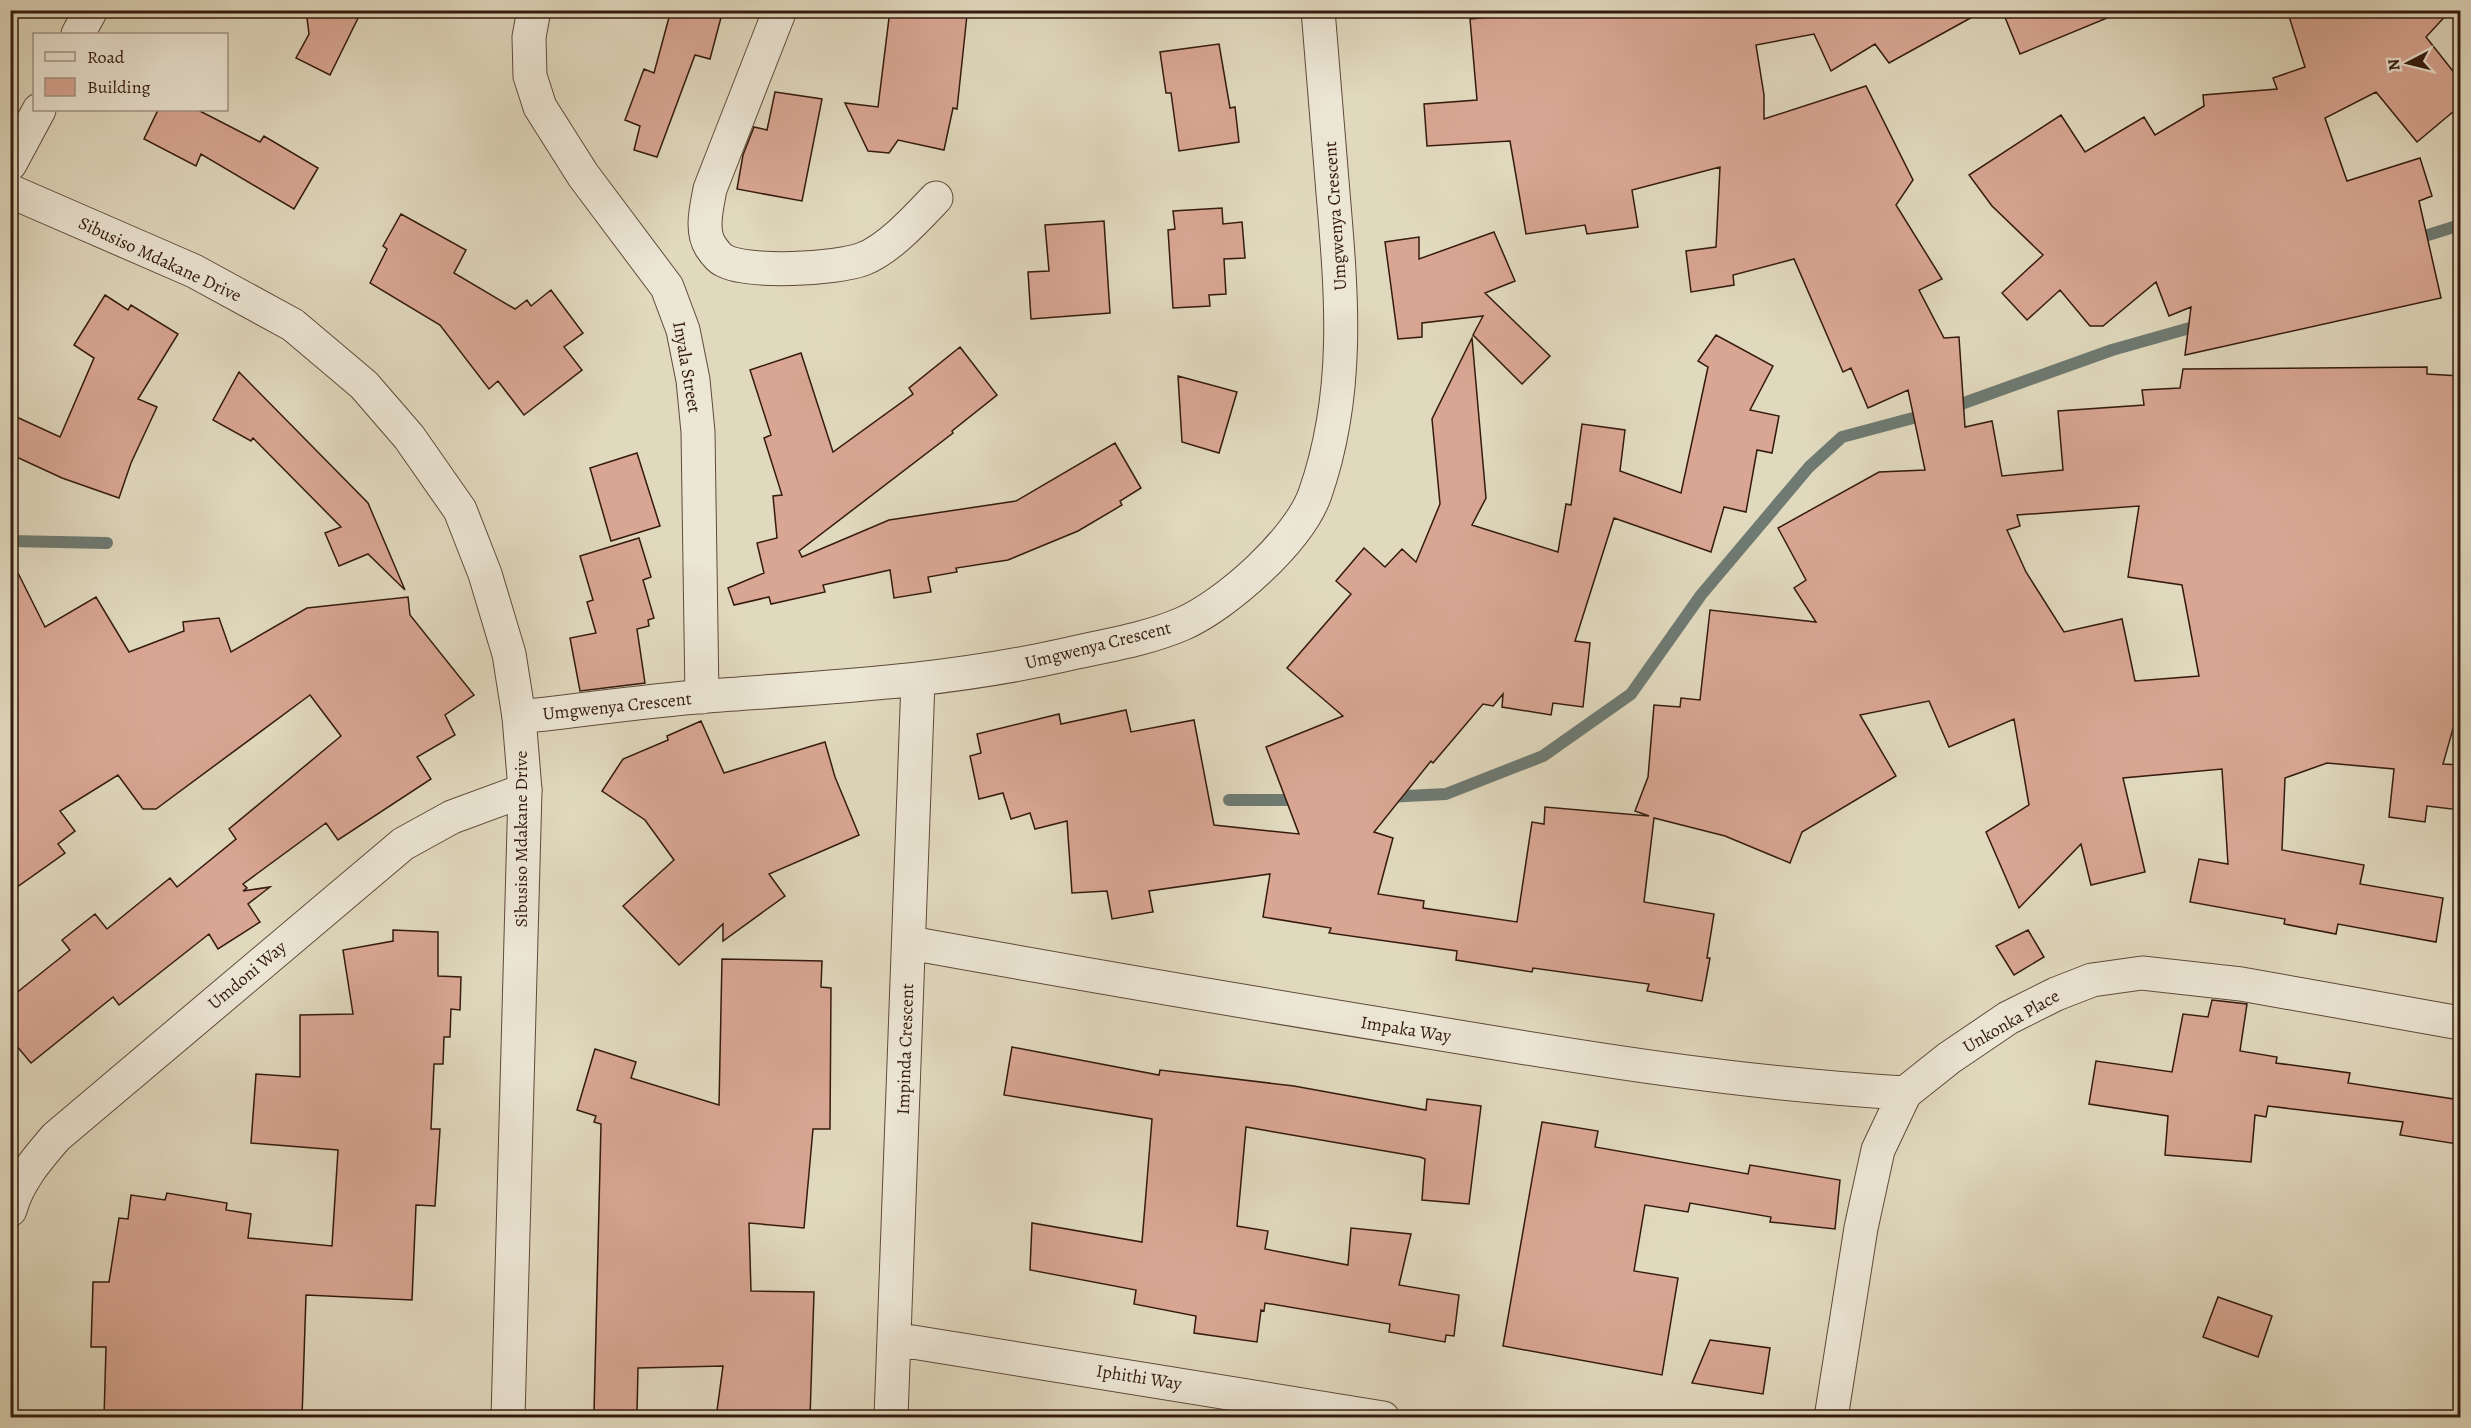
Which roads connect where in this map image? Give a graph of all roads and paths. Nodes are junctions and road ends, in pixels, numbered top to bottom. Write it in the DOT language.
graph roads {
  1 [pos="91,10"];
  2 [pos="534,10"];
  3 [pos="780,10"];
  4 [pos="1318,10"];
  5 [pos="79,33"];
  6 [pos="38,111"];
  7 [pos="10,164"];
  8 [pos="10,191"];
  9 [pos="936,198"];
  10 [pos="918,681"];
  11 [pos="702,697"];
  12 [pos="519,717"];
  13 [pos="525,790"];
  14 [pos="910,943"];
  15 [pos="2460,1023"];
  16 [pos="1905,1093"];
  17 [pos="10,1210"];
  18 [pos="894,1339"];
  19 [pos="508,1418"];
  20 [pos="891,1418"];
  21 [pos="1383,1418"];
  22 [pos="1831,1418"];
  1 -- 5 [label="street"];
  2 -- 11 [label="street, Inyala Street"];
  3 -- 9 [label="street"];
  4 -- 10 [label="street, Umgwenya Crescent"];
  6 -- 7 [label="street"];
  8 -- 12 [label="street, Sibusiso Mdakane Drive"];
  10 -- 11 [label="street, Umgwenya Crescent"];
  10 -- 14 [label="street, Impinda Crescent"];
  11 -- 12 [label="street, Umgwenya Crescent"];
  12 -- 13 [label="street, Sibusiso Mdakane Drive"];
  13 -- 17 [label="street, Umdoni Way"];
  13 -- 19 [label="street, Sibusiso Mdakane Drive"];
  14 -- 16 [label="street, Impaka Way"];
  14 -- 18 [label="street, Impinda Crescent"];
  15 -- 16 [label="street, Unkonka Place"];
  16 -- 22 [label="street, Unkonka Place"];
  18 -- 20 [label="street, Impinda Crescent"];
  18 -- 21 [label="street, Iphithi Way"];
}
